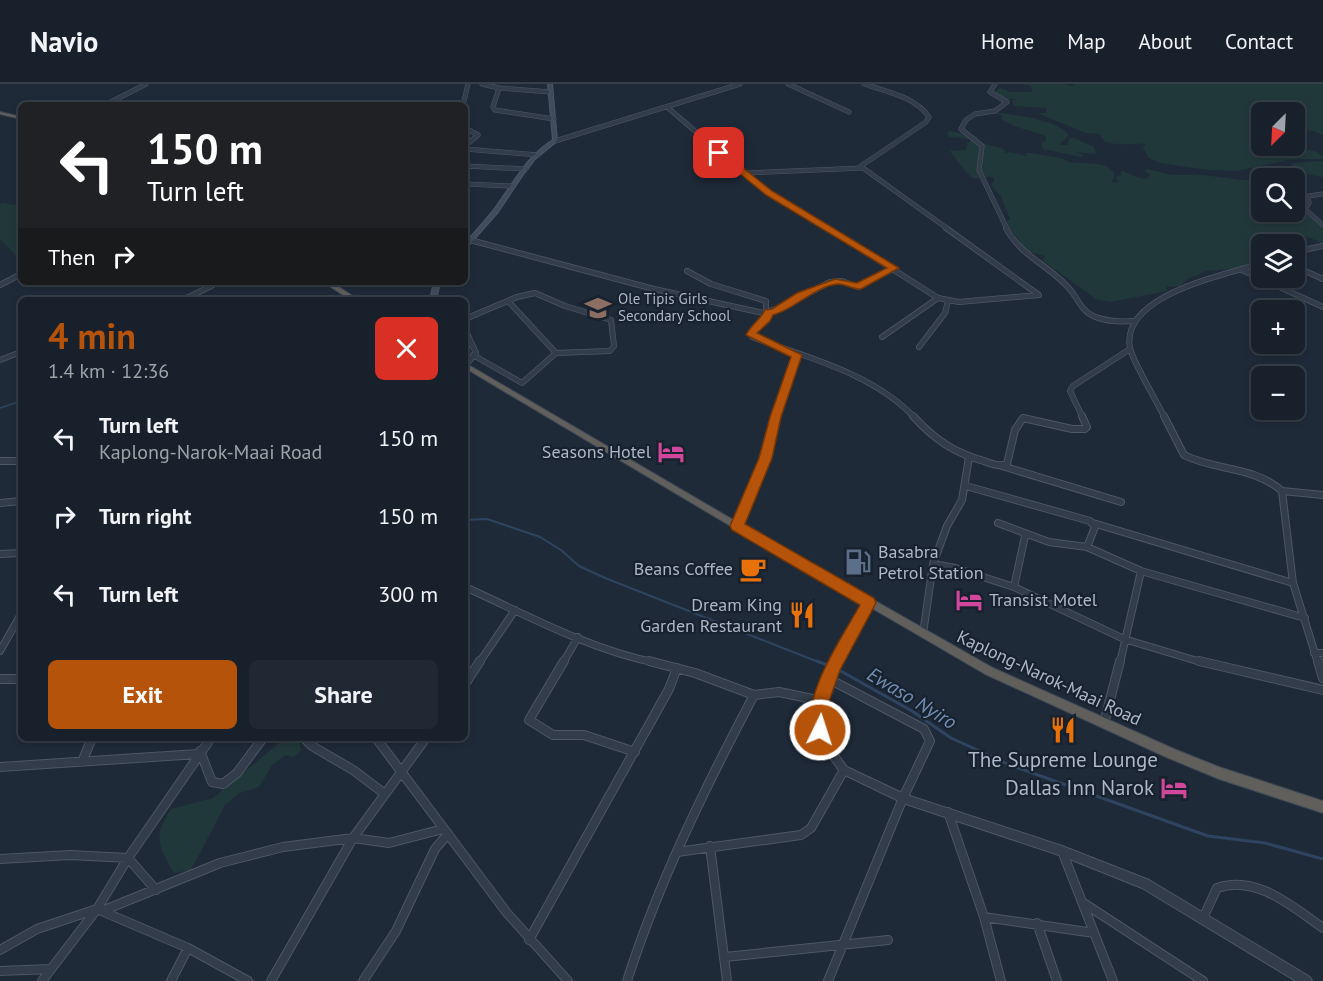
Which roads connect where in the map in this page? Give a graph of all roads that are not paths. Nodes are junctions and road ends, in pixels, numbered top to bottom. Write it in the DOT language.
graph roads {
  1 [pos="146,84"];
  2 [pos="468,84"];
  3 [pos="482,84"];
  4 [pos="517,84"];
  5 [pos="550,84"];
  6 [pos="740,84"];
  7 [pos="788,84"];
  8 [pos="864,84"];
  9 [pos="995,84"];
  10 [pos="498,88"];
  11 [pos="518,90"];
  12 [pos="551,92"];
  13 [pos="111,102"];
  14 [pos="464,102"];
  15 [pos="667,107"];
  16 [pos="849,112"];
  17 [pos="0,113"];
  18 [pos="18,117"];
  19 [pos="554,118"];
  20 [pos="468,130"];
  21 [pos="555,141"];
  22 [pos="468,144"];
  23 [pos="468,147"];
  24 [pos="538,155"];
  25 [pos="468,166"];
  26 [pos="863,168"];
  27 [pos="526,169"];
  28 [pos="744,174"];
  29 [pos="468,184"];
  30 [pos="511,186"];
  31 [pos="1323,194"];
  32 [pos="1323,225"];
  33 [pos="470,240"];
  34 [pos="468,242"];
  35 [pos="1323,246"];
  36 [pos="1305,250"];
  37 [pos="1251,267"];
  38 [pos="894,268"];
  39 [pos="1242,270"];
  40 [pos="687,271"];
  41 [pos="1305,271"];
  42 [pos="18,276"];
  43 [pos="1323,279"];
  44 [pos="0,285"];
  45 [pos="213,285"];
  46 [pos="331,285"];
  47 [pos="189,297"];
  48 [pos="351,297"];
  49 [pos="938,298"];
  50 [pos="948,301"];
  51 [pos="508,302"];
  52 [pos="1323,307"];
  53 [pos="768,313"];
  54 [pos="468,318"];
  55 [pos="1134,321"];
  56 [pos="468,336"];
  57 [pos="882,337"];
  58 [pos="919,347"];
  59 [pos="1130,349"];
  60 [pos="18,353"];
  61 [pos="556,353"];
  62 [pos="473,355"];
  63 [pos="797,355"];
  64 [pos="0,360"];
  65 [pos="468,363"];
  66 [pos="468,367"];
  67 [pos="969,457"];
  68 [pos="0,461"];
  69 [pos="18,461"];
  70 [pos="1001,466"];
  71 [pos="966,486"];
  72 [pos="1282,491"];
  73 [pos="1323,495"];
  74 [pos="18,501"];
  75 [pos="1121,502"];
  76 [pos="0,503"];
  77 [pos="1093,523"];
  78 [pos="998,524"];
  79 [pos="737,526"];
  80 [pos="1025,536"];
  81 [pos="1087,548"];
  82 [pos="18,553"];
  83 [pos="0,554"];
  84 [pos="933,564"];
  85 [pos="1141,571"];
  86 [pos="1293,583"];
  87 [pos="1014,586"];
  88 [pos="468,588"];
  89 [pos="869,603"];
  90 [pos="515,610"];
  91 [pos="1305,618"];
  92 [pos="18,619"];
  93 [pos="923,634"];
  94 [pos="578,637"];
  95 [pos="1124,639"];
  96 [pos="0,651"];
  97 [pos="1314,653"];
  98 [pos="1323,653"];
  99 [pos="677,669"];
  100 [pos="1323,678"];
  101 [pos="0,679"];
  102 [pos="18,679"];
  103 [pos="829,679"];
  104 [pos="468,680"];
  105 [pos="1323,690"];
  106 [pos="754,695"];
  107 [pos="822,701"];
  108 [pos="1104,723"];
  109 [pos="91,741"];
  110 [pos="209,741"];
  111 [pos="260,741"];
  112 [pos="307,741"];
  113 [pos="378,741"];
  114 [pos="424,741"];
  115 [pos="635,752"];
  116 [pos="199,753"];
  117 [pos="82,762"];
  118 [pos="0,767"];
  119 [pos="844,770"];
  120 [pos="401,773"];
  121 [pos="385,794"];
  122 [pos="903,798"];
  123 [pos="1323,807"];
  124 [pos="948,812"];
  125 [pos="445,832"];
  126 [pos="353,838"];
  127 [pos="710,846"];
  128 [pos="1062,850"];
  129 [pos="677,852"];
  130 [pos="128,858"];
  131 [pos="0,859"];
  132 [pos="156,890"];
  133 [pos="1082,902"];
  134 [pos="100,910"];
  135 [pos="984,917"];
  136 [pos="1203,918"];
  137 [pos="1037,923"];
  138 [pos="1323,928"];
  139 [pos="1094,933"];
  140 [pos="529,940"];
  141 [pos="888,940"];
  142 [pos="844,943"];
  143 [pos="188,948"];
  144 [pos="0,950"];
  145 [pos="725,957"];
  146 [pos="51,969"];
  147 [pos="0,971"];
  148 [pos="42,981"];
  149 [pos="171,981"];
  150 [pos="248,981"];
  151 [pos="272,981"];
  152 [pos="363,981"];
  153 [pos="568,981"];
  154 [pos="627,981"];
  155 [pos="726,981"];
  156 [pos="828,981"];
  157 [pos="1001,981"];
  158 [pos="1057,981"];
  159 [pos="1113,981"];
  160 [pos="1203,981"];
  161 [pos="1306,981"];
  1 -- 13 [label="street"];
  2 -- 14 [label="street"];
  3 -- 10 [label="street"];
  4 -- 11 [label="street"];
  5 -- 12 [label="main road"];
  6 -- 15 [label="street"];
  7 -- 16 [label="street"];
  8 -- 26 [label="street"];
  9 -- 55 [label="street"];
  10 -- 11 [label="street"];
  10 -- 19 [label="street"];
  11 -- 12 [label="street"];
  12 -- 19 [label="main road"];
  15 -- 21 [label="street"];
  15 -- 28 [label="street"];
  17 -- 18 [label="highway"];
  19 -- 21 [label="main road"];
  20 -- 22 [label="street"];
  21 -- 24 [label="main road"];
  23 -- 24 [label="street"];
  24 -- 27 [label="main road"];
  25 -- 27 [label="street"];
  26 -- 28 [label="street"];
  26 -- 50 [label="street"];
  27 -- 30 [label="main road"];
  28 -- 38 [label="street"];
  29 -- 30 [label="street"];
  30 -- 33 [label="main road"];
  31 -- 32 [label="street"];
  33 -- 34 [label="main road"];
  33 -- 53 [label="street"];
  35 -- 36 [label="street"];
  37 -- 39 [label="street"];
  38 -- 49 [label="street"];
  38 -- 53 [label="street"];
  39 -- 52 [label="street"];
  39 -- 55 [label="street"];
  40 -- 53 [label="street"];
  41 -- 43 [label="street"];
  42 -- 44 [label="street"];
  45 -- 47 [label="street"];
  46 -- 48 [label="highway"];
  49 -- 50 [label="street"];
  49 -- 57 [label="street"];
  50 -- 58 [label="street"];
  51 -- 54 [label="street"];
  51 -- 61 [label="street"];
  51 -- 61 [label="street"];
  53 -- 63 [label="street"];
  55 -- 59 [label="street"];
  56 -- 62 [label="street"];
  59 -- 70 [label="street"];
  59 -- 72 [label="street"];
  60 -- 64 [label="street"];
  61 -- 62 [label="street"];
  62 -- 65 [label="street"];
  63 -- 67 [label="street"];
  63 -- 79 [label="street"];
  66 -- 79 [label="highway, Kaplong-Narok-Maai Road"];
  67 -- 70 [label="street"];
  67 -- 71 [label="street"];
  68 -- 69 [label="street"];
  70 -- 75 [label="street"];
  71 -- 77 [label="street"];
  71 -- 84 [label="street"];
  72 -- 73 [label="street"];
  72 -- 86 [label="street"];
  74 -- 76 [label="street"];
  77 -- 81 [label="street"];
  77 -- 86 [label="street"];
  78 -- 80 [label="street"];
  79 -- 89 [label="highway, Kaplong-Narok-Maai Road"];
  80 -- 81 [label="street"];
  80 -- 87 [label="street"];
  81 -- 85 [label="street"];
  82 -- 83 [label="street"];
  84 -- 87 [label="street"];
  84 -- 93 [label="street"];
  85 -- 91 [label="street"];
  85 -- 95 [label="street"];
  86 -- 91 [label="street"];
  87 -- 95 [label="street"];
  88 -- 90 [label="street"];
  89 -- 93 [label="highway, Kaplong-Narok-Maai Road"];
  89 -- 103 [label="street"];
  90 -- 94 [label="street"];
  90 -- 104 [label="street"];
  91 -- 97 [label="street"];
  92 -- 96 [label="street"];
  93 -- 108 [label="highway, Kaplong-Narok-Maai Road"];
  94 -- 99 [label="street"];
  94 -- 115 [label="street"];
  95 -- 105 [label="street"];
  95 -- 108 [label="street"];
  97 -- 98 [label="street"];
  97 -- 100 [label="street"];
  99 -- 106 [label="street"];
  99 -- 115 [label="street"];
  101 -- 102 [label="street"];
  103 -- 107 [label="street"];
  103 -- 122 [label="street"];
  106 -- 107 [label="street"];
  106 -- 129 [label="street"];
  107 -- 119 [label="street"];
  108 -- 123 [label="highway, Kaplong-Narok-Maai Road"];
  109 -- 117 [label="street"];
  110 -- 116 [label="street"];
  111 -- 116 [label="street"];
  112 -- 121 [label="street"];
  113 -- 120 [label="street"];
  114 -- 120 [label="street"];
  115 -- 140 [label="street"];
  116 -- 117 [label="street"];
  116 -- 130 [label="street"];
  117 -- 118 [label="street"];
  119 -- 122 [label="street"];
  119 -- 127 [label="street"];
  120 -- 121 [label="street"];
  120 -- 125 [label="street"];
  121 -- 126 [label="street"];
  122 -- 124 [label="street"];
  122 -- 142 [label="street"];
  124 -- 128 [label="street"];
  124 -- 135 [label="street"];
  125 -- 126 [label="street"];
  125 -- 140 [label="street"];
  125 -- 152 [label="street"];
  126 -- 132 [label="street"];
  126 -- 151 [label="street"];
  127 -- 129 [label="street"];
  127 -- 145 [label="street"];
  128 -- 133 [label="street"];
  128 -- 136 [label="street"];
  129 -- 154 [label="street"];
  130 -- 131 [label="street"];
  130 -- 132 [label="street"];
  130 -- 134 [label="street"];
  132 -- 134 [label="street"];
  133 -- 139 [label="street"];
  133 -- 160 [label="street"];
  134 -- 143 [label="street"];
  134 -- 144 [label="street"];
  134 -- 146 [label="street"];
  135 -- 137 [label="street"];
  135 -- 157 [label="street"];
  136 -- 138 [label="street"];
  136 -- 161 [label="street"];
  137 -- 139 [label="street"];
  137 -- 158 [label="street"];
  139 -- 159 [label="street"];
  140 -- 153 [label="street"];
  141 -- 142 [label="street"];
  142 -- 145 [label="street"];
  142 -- 156 [label="street"];
  143 -- 149 [label="street"];
  143 -- 150 [label="street"];
  145 -- 155 [label="street"];
  146 -- 147 [label="street"];
  146 -- 148 [label="street"];
}
